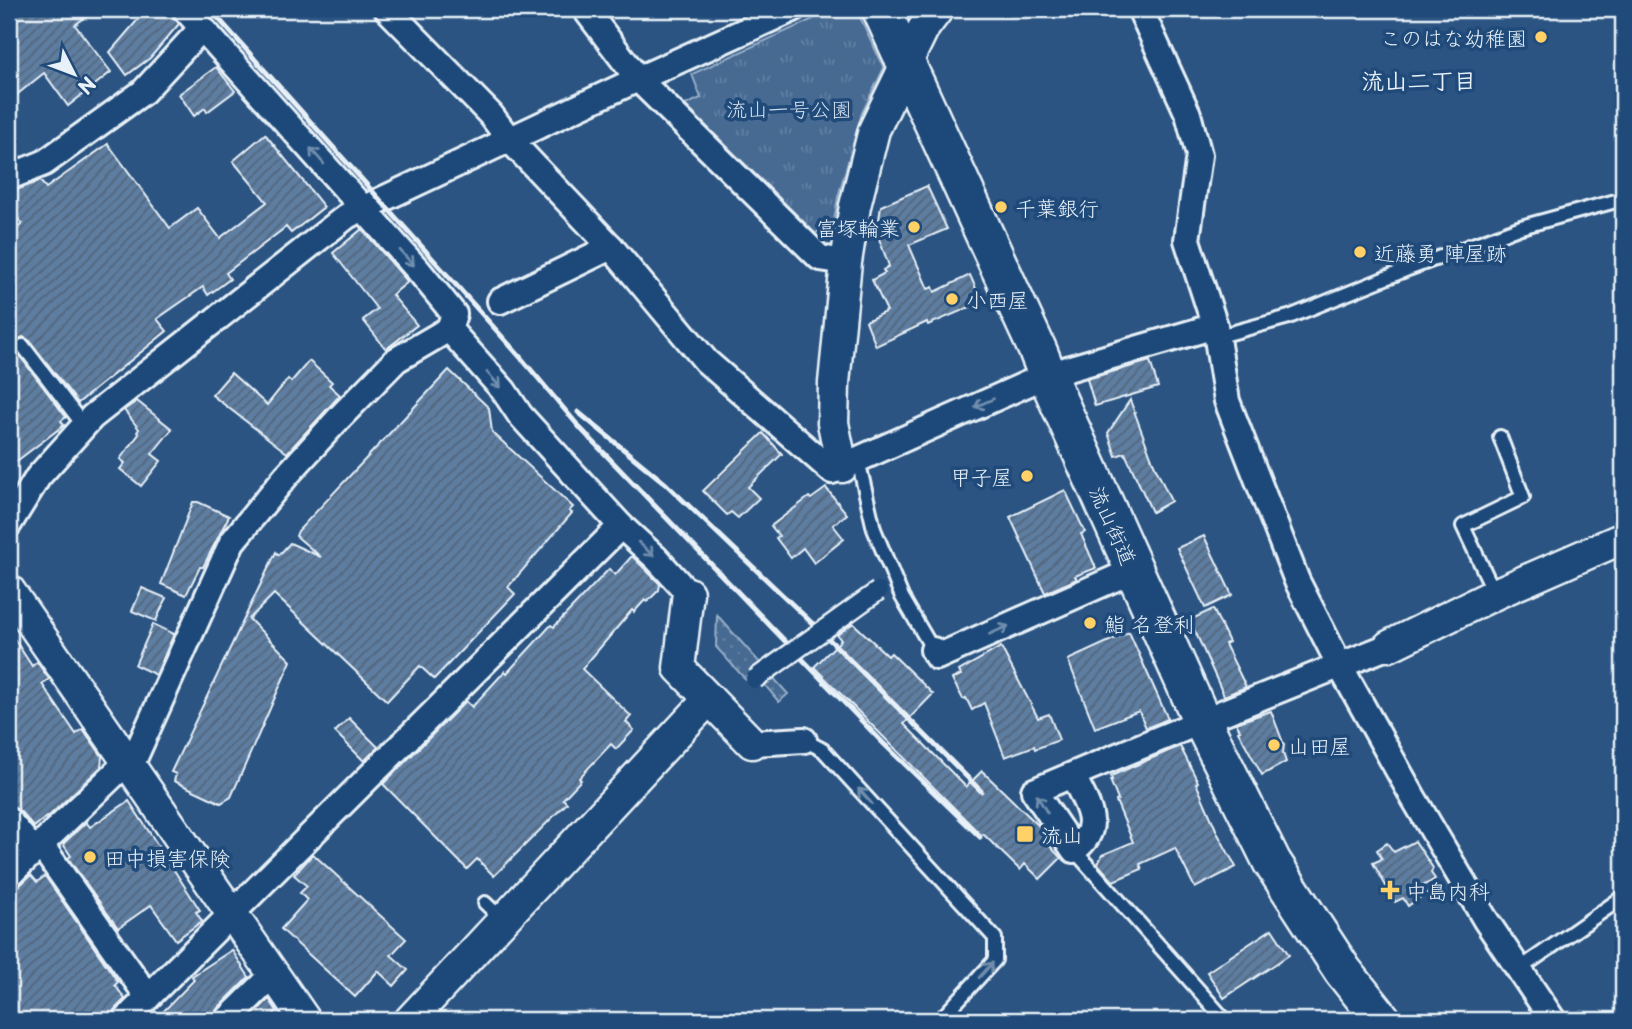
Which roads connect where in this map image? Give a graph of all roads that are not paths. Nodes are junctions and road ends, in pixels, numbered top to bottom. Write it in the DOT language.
graph roads {
  1 [pos="185,9"];
  2 [pos="387,9"];
  3 [pos="585,9"];
  4 [pos="793,9"];
  5 [pos="881,9"];
  6 [pos="938,9"];
  7 [pos="1140,9"];
  8 [pos="202,28"];
  9 [pos="906,64"];
  10 [pos="638,79"];
  11 [pos="509,139"];
  12 [pos="9,177"];
  13 [pos="1623,200"];
  14 [pos="362,207"];
  15 [pos="611,247"];
  16 [pos="846,262"];
  17 [pos="500,301"];
  18 [pos="449,329"];
  19 [pos="1215,331"];
  20 [pos="23,346"];
  21 [pos="1047,375"];
  22 [pos="84,426"];
  23 [pos="1500,437"];
  24 [pos="850,463"];
  25 [pos="9,524"];
  26 [pos="621,526"];
  27 [pos="1623,538"];
  28 [pos="1134,570"];
  29 [pos="9,590"];
  30 [pos="878,591"];
  31 [pos="688,593"];
  32 [pos="1495,594"];
  33 [pos="1389,646"];
  34 [pos="935,653"];
  35 [pos="1340,666"];
  36 [pos="755,679"];
  37 [pos="709,699"];
  38 [pos="1202,721"];
  39 [pos="804,740"];
  40 [pos="752,743"];
  41 [pos="128,766"];
  42 [pos="1073,775"];
  43 [pos="9,821"];
  44 [pos="37,848"];
  45 [pos="1074,850"];
  46 [pos="9,875"];
  47 [pos="1623,897"];
  48 [pos="231,915"];
  49 [pos="1518,970"];
  50 [pos="273,975"];
  51 [pos="148,997"];
  52 [pos="125,1020"];
  53 [pos="227,1020"];
  54 [pos="305,1020"];
  55 [pos="410,1020"];
  56 [pos="940,1020"];
  57 [pos="1225,1020"];
  58 [pos="1382,1020"];
  59 [pos="1553,1020"];
  1 -- 8 [label="street"];
  2 -- 11 [label="street"];
  3 -- 10 [label="street"];
  4 -- 10 [label="street"];
  5 -- 9 [label="main road, 流山街道"];
  6 -- 9 [label="street"];
  7 -- 19 [label="street"];
  8 -- 12 [label="street"];
  14 -- 8 [label="street, one-way"];
  9 -- 16 [label="street"];
  9 -- 21 [label="main road, 流山街道"];
  10 -- 11 [label="street"];
  10 -- 16 [label="street"];
  11 -- 14 [label="street"];
  11 -- 15 [label="street"];
  13 -- 19 [label="lane"];
  14 -- 18 [label="street, one-way"];
  14 -- 22 [label="street"];
  15 -- 17 [label="street"];
  15 -- 24 [label="street"];
  16 -- 24 [label="street"];
  18 -- 26 [label="street, one-way"];
  18 -- 41 [label="street"];
  19 -- 21 [label="street"];
  19 -- 35 [label="street"];
  20 -- 22 [label="lane"];
  21 -- 24 [label="street, one-way"];
  21 -- 28 [label="main road, 流山街道"];
  22 -- 25 [label="street"];
  23 -- 32 [label="lane"];
  24 -- 34 [label="lane"];
  26 -- 31 [label="street, one-way"];
  26 -- 48 [label="street"];
  27 -- 32 [label="street"];
  34 -- 28 [label="street, one-way"];
  28 -- 38 [label="main road, 流山街道"];
  29 -- 41 [label="street"];
  30 -- 36 [label="street, bridge"];
  31 -- 37 [label="street"];
  32 -- 33 [label="street"];
  33 -- 35 [label="street"];
  35 -- 38 [label="street"];
  35 -- 49 [label="street"];
  37 -- 40 [label="street"];
  37 -- 55 [label="street"];
  38 -- 42 [label="street"];
  38 -- 58 [label="main road, 流山街道"];
  39 -- 40 [label="street"];
  56 -- 39 [label="lane, one-way"];
  41 -- 44 [label="street"];
  41 -- 48 [label="street"];
  42 -- 45 [label="street"];
  45 -- 42 [label="street, one-way"];
  43 -- 44 [label="street"];
  44 -- 46 [label="street"];
  44 -- 51 [label="street"];
  45 -- 57 [label="lane"];
  47 -- 49 [label="lane"];
  48 -- 50 [label="street"];
  48 -- 51 [label="street"];
  49 -- 59 [label="street"];
  50 -- 53 [label="street"];
  50 -- 54 [label="street"];
  51 -- 52 [label="street"];
}
